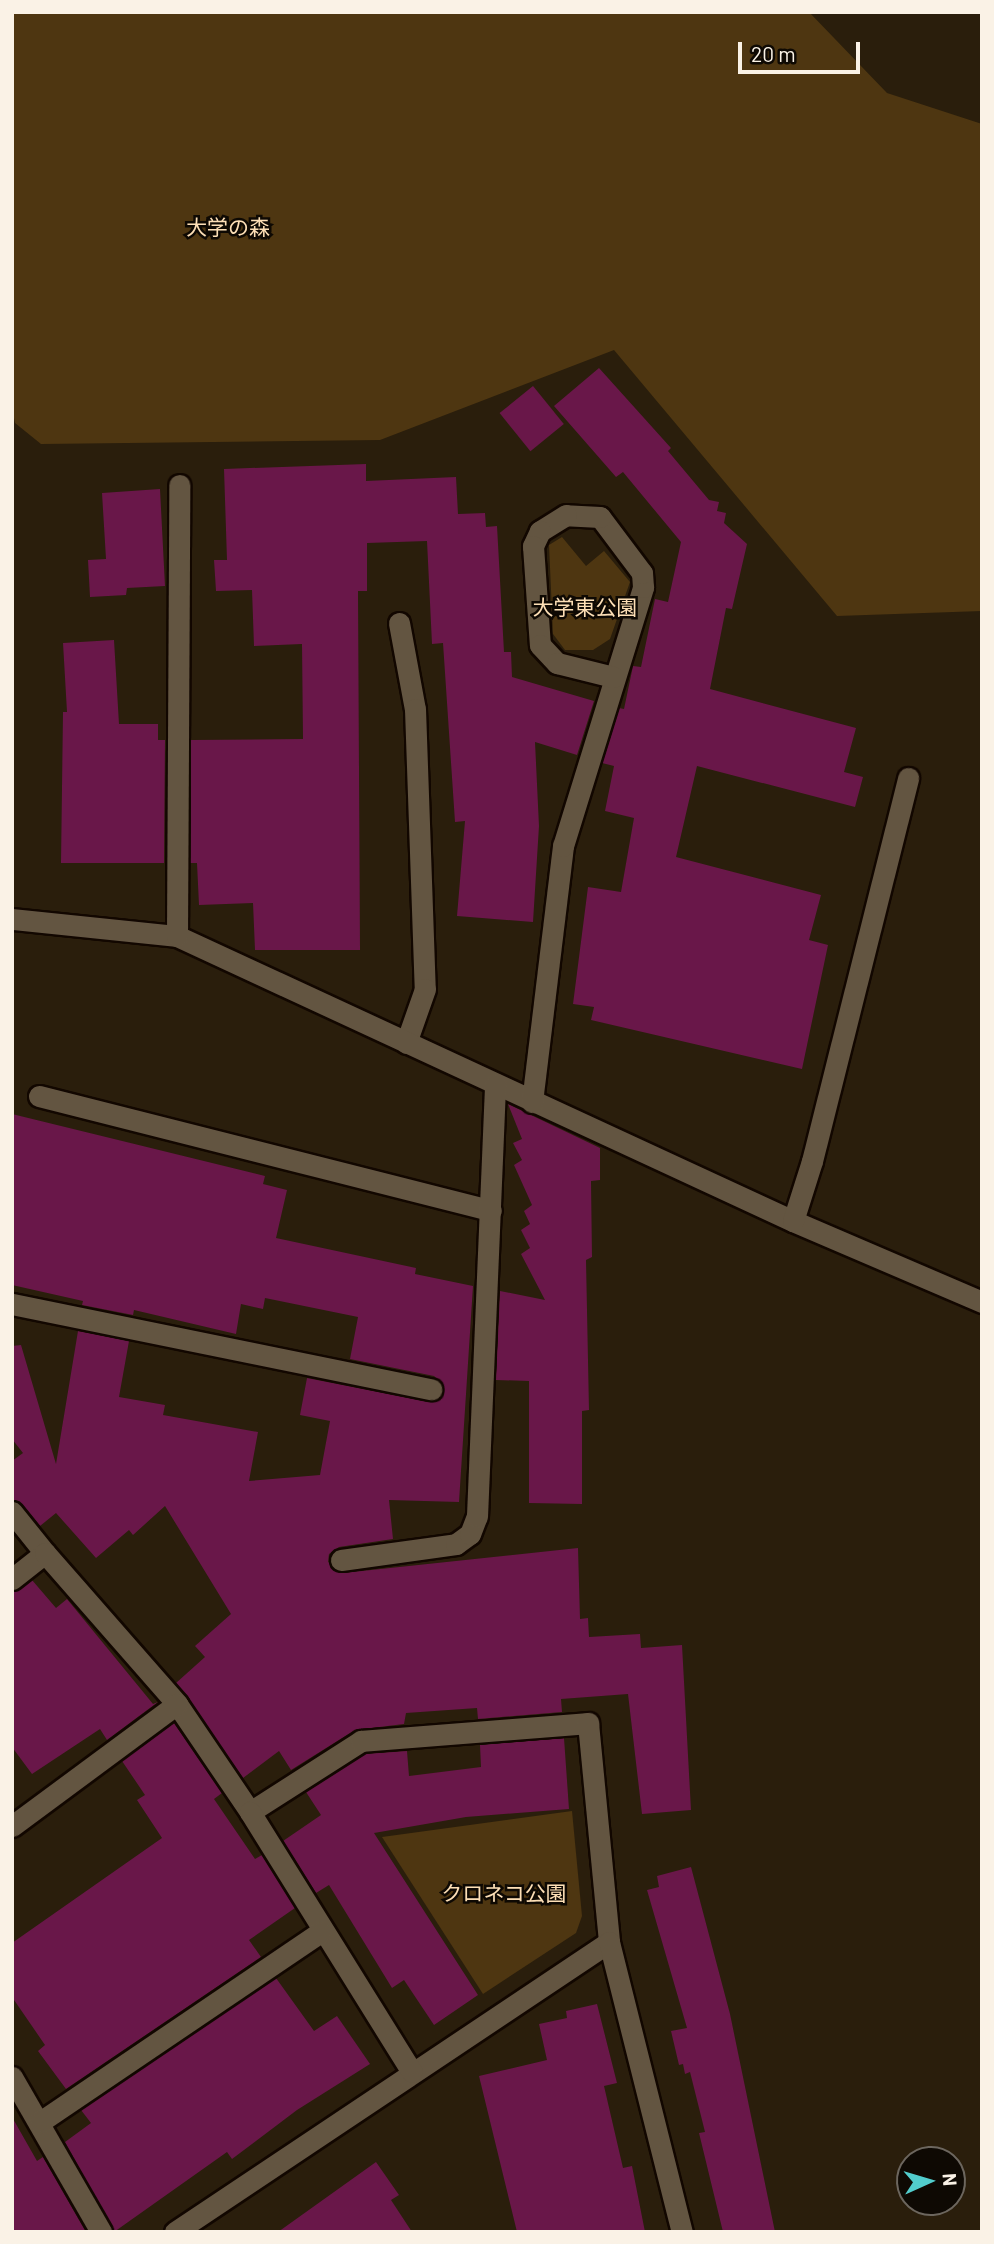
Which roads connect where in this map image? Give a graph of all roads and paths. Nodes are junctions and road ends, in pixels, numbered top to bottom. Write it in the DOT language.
graph roads {
  1 [pos="178,485"];
  2 [pos="399,623"];
  3 [pos="613,677"];
  4 [pos="908,778"];
  5 [pos="12,919"];
  6 [pos="177,936"];
  7 [pos="406,1043"];
  8 [pos="495,1084"];
  9 [pos="39,1096"];
  10 [pos="532,1102"];
  11 [pos="491,1210"];
  12 [pos="793,1221"];
  13 [pos="982,1302"];
  14 [pos="12,1304"];
  15 [pos="431,1389"];
  16 [pos="12,1512"];
  17 [pos="46,1553"];
  18 [pos="341,1560"];
  19 [pos="12,1578"];
  20 [pos="177,1704"];
  21 [pos="250,1812"];
  22 [pos="12,1826"];
  23 [pos="321,1932"];
  24 [pos="609,1942"];
  25 [pos="412,2072"];
  26 [pos="14,2082"];
  27 [pos="40,2122"];
  28 [pos="101,2232"];
  29 [pos="176,2232"];
  30 [pos="682,2232"];
  1 -- 6 [label="street"];
  2 -- 7 [label="street"];
  3 -- 3 [label="street"];
  3 -- 10 [label="street"];
  4 -- 12 [label="street"];
  5 -- 6 [label="street"];
  6 -- 7 [label="street"];
  7 -- 8 [label="street"];
  8 -- 10 [label="street"];
  8 -- 11 [label="street"];
  9 -- 11 [label="street"];
  10 -- 12 [label="street"];
  11 -- 18 [label="street"];
  12 -- 13 [label="street"];
  14 -- 15 [label="street"];
  16 -- 17 [label="street"];
  17 -- 19 [label="street"];
  17 -- 20 [label="street"];
  20 -- 21 [label="street"];
  20 -- 22 [label="street"];
  21 -- 23 [label="street"];
  21 -- 24 [label="street"];
  23 -- 25 [label="street"];
  23 -- 27 [label="street"];
  24 -- 25 [label="street"];
  24 -- 30 [label="street"];
  25 -- 29 [label="street"];
  26 -- 27 [label="street"];
  27 -- 28 [label="street"];
}
